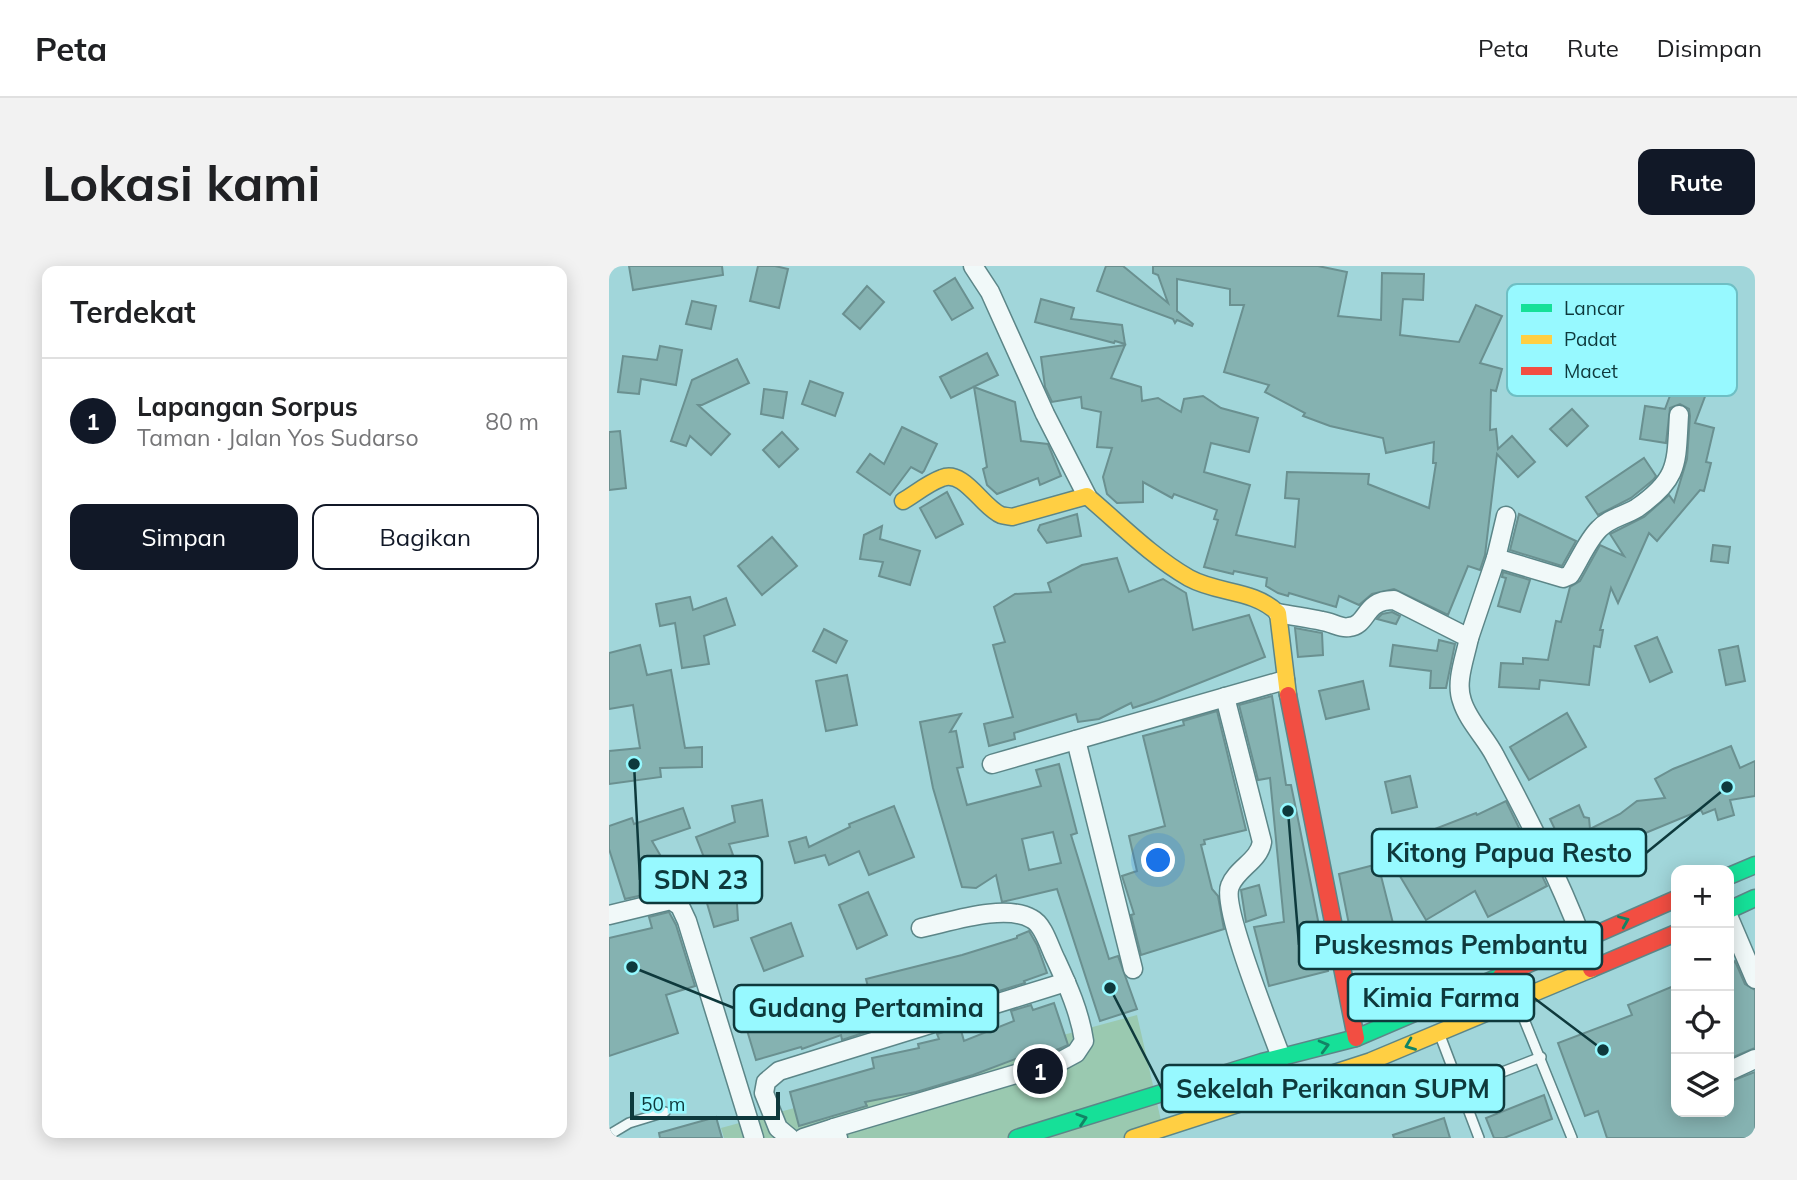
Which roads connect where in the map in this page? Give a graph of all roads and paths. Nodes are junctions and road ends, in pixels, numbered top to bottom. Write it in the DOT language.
graph roads {
  1 [pos="972,266"];
  2 [pos="1679,415"];
  3 [pos="1087,496"];
  4 [pos="903,501"];
  5 [pos="1506,516"];
  6 [pos="1496,558"];
  7 [pos="1278,613"];
  8 [pos="1469,638"];
  9 [pos="1285,680"];
  10 [pos="1225,697"];
  11 [pos="1076,740"];
  12 [pos="992,764"];
  13 [pos="1755,865"];
  14 [pos="1734,874"];
  15 [pos="1755,898"];
  16 [pos="1671,901"];
  17 [pos="1734,908"];
  18 [pos="609,915"];
  19 [pos="921,928"];
  20 [pos="1733,928"];
  21 [pos="1671,935"];
  22 [pos="1582,939"];
  23 [pos="1133,969"];
  24 [pos="1755,979"];
  25 [pos="1066,982"];
  26 [pos="1516,1001"];
  27 [pos="1439,1033"];
  28 [pos="1356,1038"];
  29 [pos="1281,1057"];
  30 [pos="1541,1057"];
  31 [pos="1755,1059"];
  32 [pos="1734,1068"];
  33 [pos="1461,1088"];
  34 [pos="1162,1093"];
  35 [pos="665,1112"];
  36 [pos="1172,1132"];
  37 [pos="836,1133"];
  38 [pos="609,1135"];
  39 [pos="754,1138"];
  40 [pos="790,1138"];
  41 [pos="803,1138"];
  42 [pos="1017,1138"];
  43 [pos="1133,1138"];
  44 [pos="1479,1138"];
  45 [pos="1571,1138"];
  1 -- 3 [label="street"];
  2 -- 6 [label="street"];
  3 -- 4 [label="main road"];
  3 -- 7 [label="main road"];
  5 -- 6 [label="street"];
  6 -- 8 [label="street"];
  7 -- 8 [label="street"];
  7 -- 9 [label="main road"];
  8 -- 22 [label="street"];
  9 -- 10 [label="street"];
  9 -- 28 [label="main road"];
  10 -- 11 [label="street"];
  10 -- 29 [label="street"];
  11 -- 12 [label="street"];
  11 -- 23 [label="street"];
  13 -- 14 [label="main road"];
  15 -- 17 [label="main road"];
  22 -- 16 [label="main road, one-way"];
  18 -- 39 [label="street"];
  19 -- 25 [label="street"];
  20 -- 24 [label="street"];
  21 -- 26 [label="main road"];
  22 -- 28 [label="main road"];
  25 -- 37 [label="street"];
  25 -- 40 [label="street"];
  26 -- 27 [label="main road"];
  26 -- 30 [label="lane"];
  27 -- 33 [label="lane"];
  27 -- 36 [label="main road, one-way"];
  29 -- 28 [label="main road, one-way"];
  29 -- 34 [label="main road"];
  30 -- 33 [label="lane"];
  30 -- 45 [label="lane"];
  31 -- 32 [label="street"];
  33 -- 44 [label="lane"];
  34 -- 36 [label="street"];
  42 -- 34 [label="main road, one-way"];
  35 -- 38 [label="lane"];
  36 -- 43 [label="main road"];
  37 -- 41 [label="street"];
}
